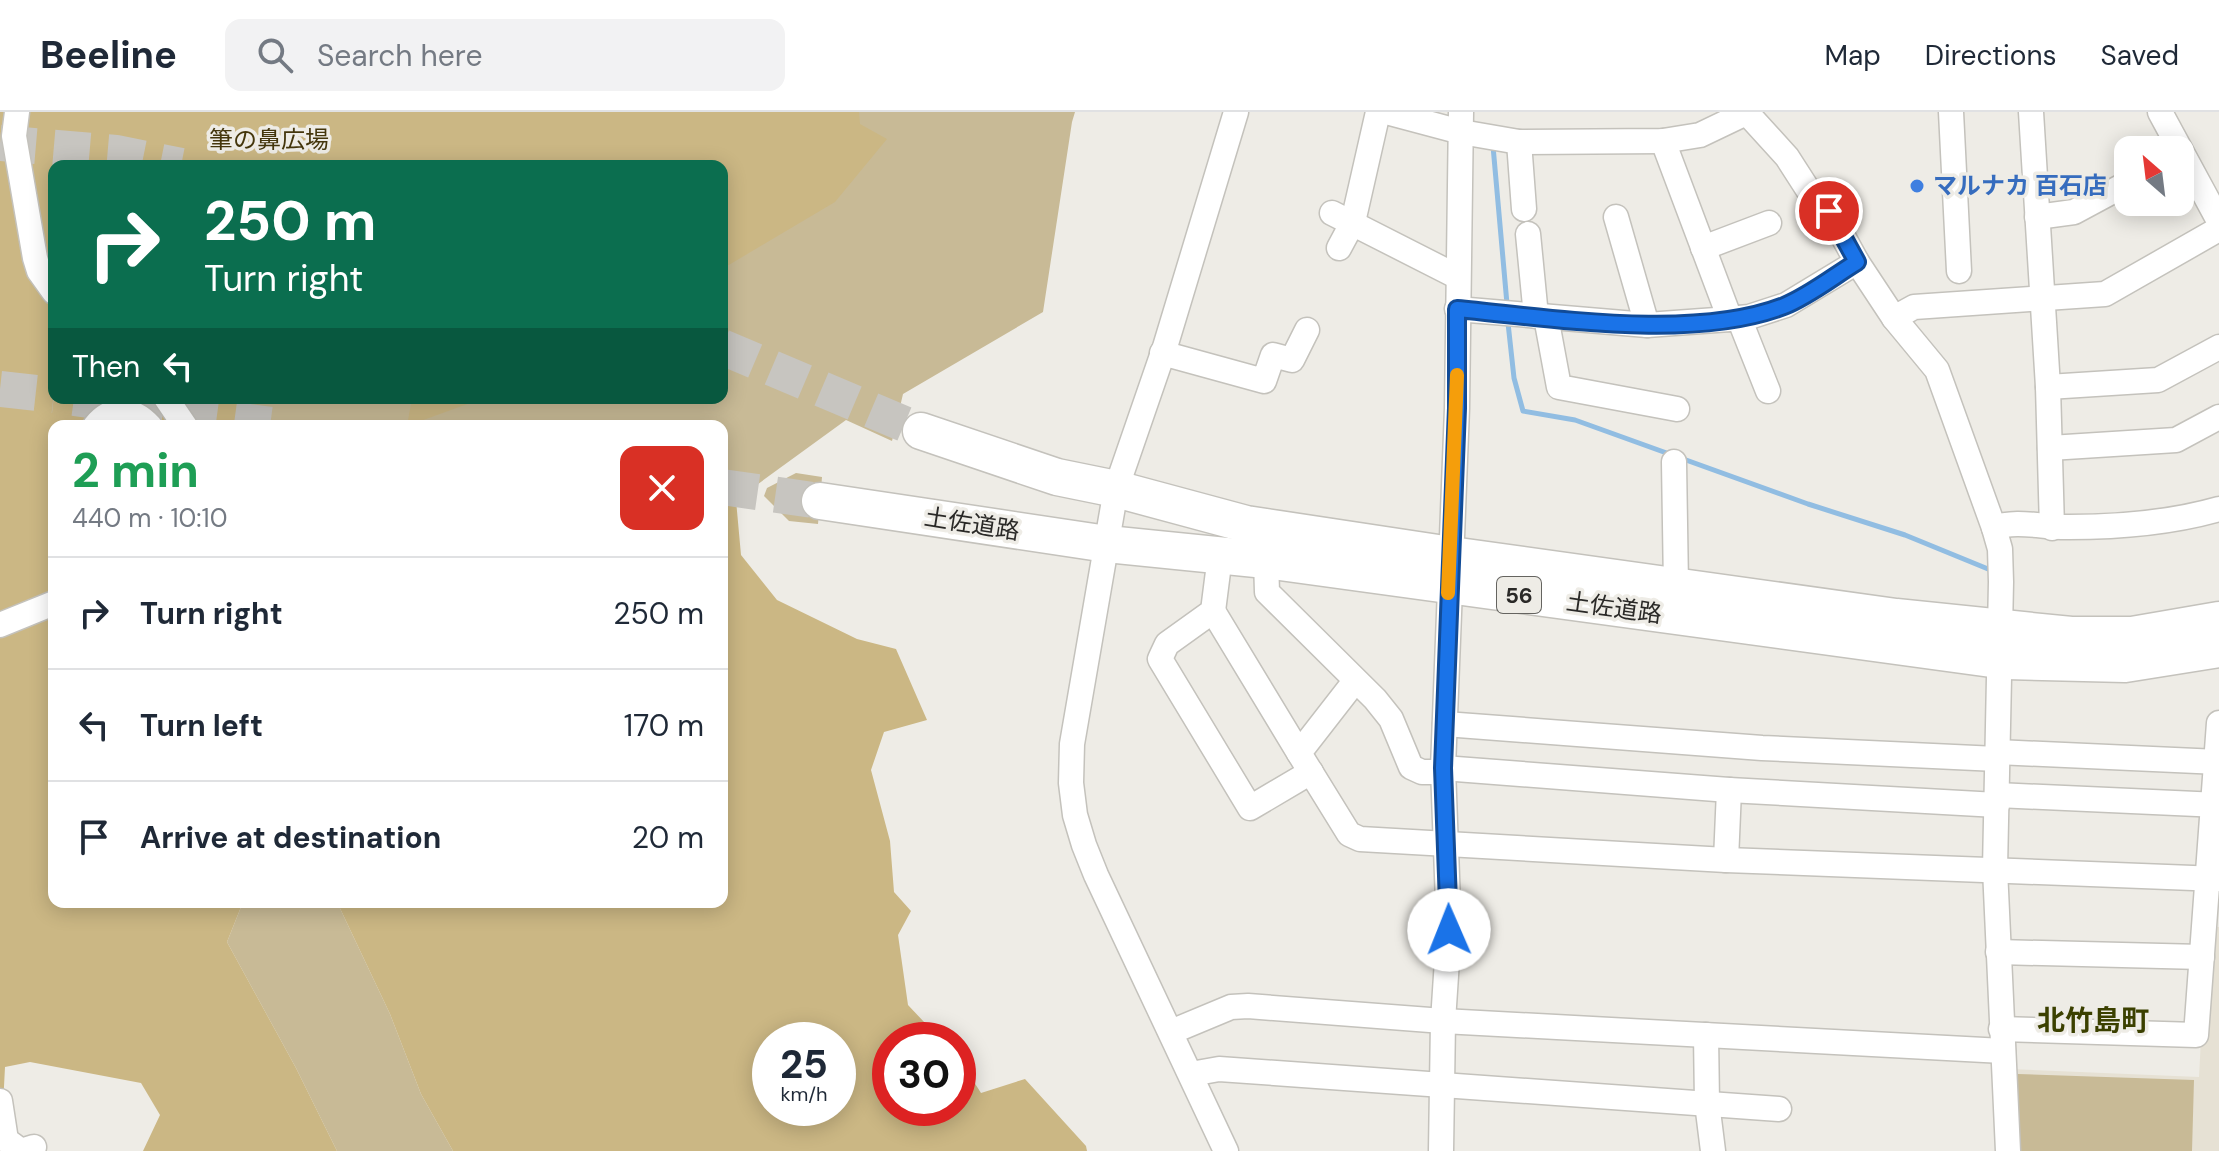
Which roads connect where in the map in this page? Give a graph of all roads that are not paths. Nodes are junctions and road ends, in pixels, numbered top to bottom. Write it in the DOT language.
graph roads {
  1 [pos="17,112"];
  2 [pos="1236,112"];
  3 [pos="1378,112"];
  4 [pos="1386,112"];
  5 [pos="1746,112"];
  6 [pos="1951,112"];
  7 [pos="2031,112"];
  8 [pos="2160,112"];
  9 [pos="1461,122"];
  10 [pos="2172,136"];
  11 [pos="1663,141"];
  12 [pos="1519,142"];
  13 [pos="2194,176"];
  14 [pos="2114,191"];
  15 [pos="1524,209"];
  16 [pos="1616,217"];
  17 [pos="2037,217"];
  18 [pos="1342,218"];
  19 [pos="2219,221"];
  20 [pos="1769,223"];
  21 [pos="2219,229"];
  22 [pos="1528,234"];
  23 [pos="1339,248"];
  24 [pos="1703,248"];
  25 [pos="1857,262"];
  26 [pos="1959,271"];
  27 [pos="1458,277"];
  28 [pos="48,286"];
  29 [pos="2042,297"];
  30 [pos="1457,309"];
  31 [pos="1541,316"];
  32 [pos="1734,318"];
  33 [pos="1894,318"];
  34 [pos="1647,325"];
  35 [pos="1307,330"];
  36 [pos="2219,347"];
  37 [pos="1162,353"];
  38 [pos="2048,387"];
  39 [pos="1768,391"];
  40 [pos="1677,409"];
  41 [pos="2219,417"];
  42 [pos="100,420"];
  43 [pos="144,420"];
  44 [pos="921,431"];
  45 [pos="2050,448"];
  46 [pos="1674,462"];
  47 [pos="1116,489"];
  48 [pos="820,501"];
  49 [pos="2219,509"];
  50 [pos="1994,528"];
  51 [pos="2052,528"];
  52 [pos="1107,544"];
  53 [pos="1220,556"];
  54 [pos="1266,560"];
  55 [pos="1450,570"];
  56 [pos="1676,586"];
  57 [pos="48,605"];
  58 [pos="1213,611"];
  59 [pos="2219,620"];
  60 [pos="0,625"];
  61 [pos="2000,644"];
  62 [pos="2219,649"];
  63 [pos="1355,681"];
  64 [pos="2219,723"];
  65 [pos="1445,724"];
  66 [pos="1997,756"];
  67 [pos="2217,762"];
  68 [pos="1305,763"];
  69 [pos="1444,770"];
  70 [pos="1729,790"];
  71 [pos="1997,800"];
  72 [pos="2216,805"];
  73 [pos="1448,844"];
  74 [pos="1726,860"];
  75 [pos="1995,869"];
  76 [pos="2213,879"];
  77 [pos="1998,952"];
  78 [pos="2202,957"];
  79 [pos="1443,1021"];
  80 [pos="1171,1032"];
  81 [pos="1706,1035"];
  82 [pos="2002,1040"];
  83 [pos="1191,1074"];
  84 [pos="1441,1085"];
  85 [pos="0,1101"];
  86 [pos="1707,1103"];
  87 [pos="1779,1109"];
  88 [pos="34,1147"];
  89 [pos="1226,1151"];
  90 [pos="1441,1151"];
  91 [pos="1713,1151"];
  92 [pos="2008,1151"];
  1 -- 28 [label="street"];
  2 -- 37 [label="street"];
  3 -- 18 [label="street"];
  4 -- 9 [label="street"];
  5 -- 11 [label="street"];
  5 -- 25 [label="street"];
  6 -- 26 [label="street"];
  7 -- 17 [label="street"];
  8 -- 10 [label="street"];
  9 -- 12 [label="street"];
  9 -- 27 [label="street"];
  11 -- 12 [label="street"];
  11 -- 24 [label="street"];
  12 -- 15 [label="street"];
  13 -- 19 [label="street"];
  14 -- 17 [label="street"];
  16 -- 34 [label="street"];
  17 -- 29 [label="street"];
  18 -- 23 [label="street"];
  18 -- 27 [label="street"];
  20 -- 24 [label="street"];
  21 -- 29 [label="street"];
  22 -- 31 [label="street"];
  24 -- 32 [label="street"];
  25 -- 32 [label="street"];
  25 -- 33 [label="street"];
  27 -- 30 [label="street"];
  29 -- 33 [label="street"];
  29 -- 38 [label="street"];
  30 -- 31 [label="street"];
  30 -- 55 [label="street"];
  31 -- 34 [label="street"];
  31 -- 40 [label="street"];
  32 -- 34 [label="street"];
  32 -- 39 [label="street"];
  33 -- 50 [label="street"];
  35 -- 37 [label="street"];
  36 -- 38 [label="street"];
  37 -- 47 [label="street"];
  38 -- 45 [label="street"];
  41 -- 45 [label="street"];
  42 -- 43 [label="street"];
  44 -- 47 [label="highway, 土佐道路 / 56"];
  45 -- 51 [label="street"];
  46 -- 56 [label="street"];
  47 -- 52 [label="street"];
  47 -- 55 [label="highway, 土佐道路 / 56"];
  48 -- 52 [label="highway, 土佐道路 / 56"];
  49 -- 51 [label="street"];
  50 -- 51 [label="street"];
  50 -- 61 [label="street"];
  52 -- 53 [label="highway, 土佐道路 / 56"];
  52 -- 80 [label="street"];
  53 -- 54 [label="highway, 土佐道路 / 56"];
  53 -- 58 [label="street"];
  54 -- 55 [label="highway, 土佐道路 / 56"];
  54 -- 63 [label="street"];
  55 -- 56 [label="highway, 土佐道路 / 56"];
  55 -- 61 [label="highway, 土佐道路 / 56"];
  55 -- 65 [label="street"];
  56 -- 61 [label="highway, 土佐道路 / 56"];
  57 -- 60 [label="street"];
  58 -- 68 [label="street"];
  58 -- 68 [label="street"];
  59 -- 61 [label="highway, 土佐道路 / 56"];
  61 -- 62 [label="highway, 土佐道路 / 56"];
  61 -- 66 [label="street"];
  63 -- 68 [label="street"];
  63 -- 69 [label="street"];
  64 -- 67 [label="street"];
  65 -- 66 [label="street"];
  65 -- 69 [label="street"];
  66 -- 67 [label="street"];
  66 -- 71 [label="street"];
  67 -- 72 [label="street"];
  68 -- 73 [label="street"];
  69 -- 70 [label="street"];
  69 -- 73 [label="street"];
  70 -- 71 [label="street"];
  70 -- 74 [label="street"];
  71 -- 72 [label="street"];
  71 -- 75 [label="street"];
  72 -- 76 [label="street"];
  73 -- 74 [label="street"];
  73 -- 79 [label="street"];
  74 -- 75 [label="street"];
  75 -- 76 [label="street"];
  75 -- 77 [label="street"];
  76 -- 78 [label="street"];
  77 -- 78 [label="street"];
  77 -- 82 [label="street"];
  78 -- 82 [label="street"];
  79 -- 80 [label="street"];
  79 -- 81 [label="street"];
  79 -- 84 [label="street"];
  80 -- 83 [label="street"];
  81 -- 82 [label="street"];
  81 -- 86 [label="street"];
  82 -- 92 [label="street"];
  83 -- 84 [label="street"];
  83 -- 89 [label="street"];
  84 -- 86 [label="street"];
  84 -- 90 [label="street"];
  85 -- 88 [label="street"];
  86 -- 87 [label="street"];
  86 -- 91 [label="street"];
}
